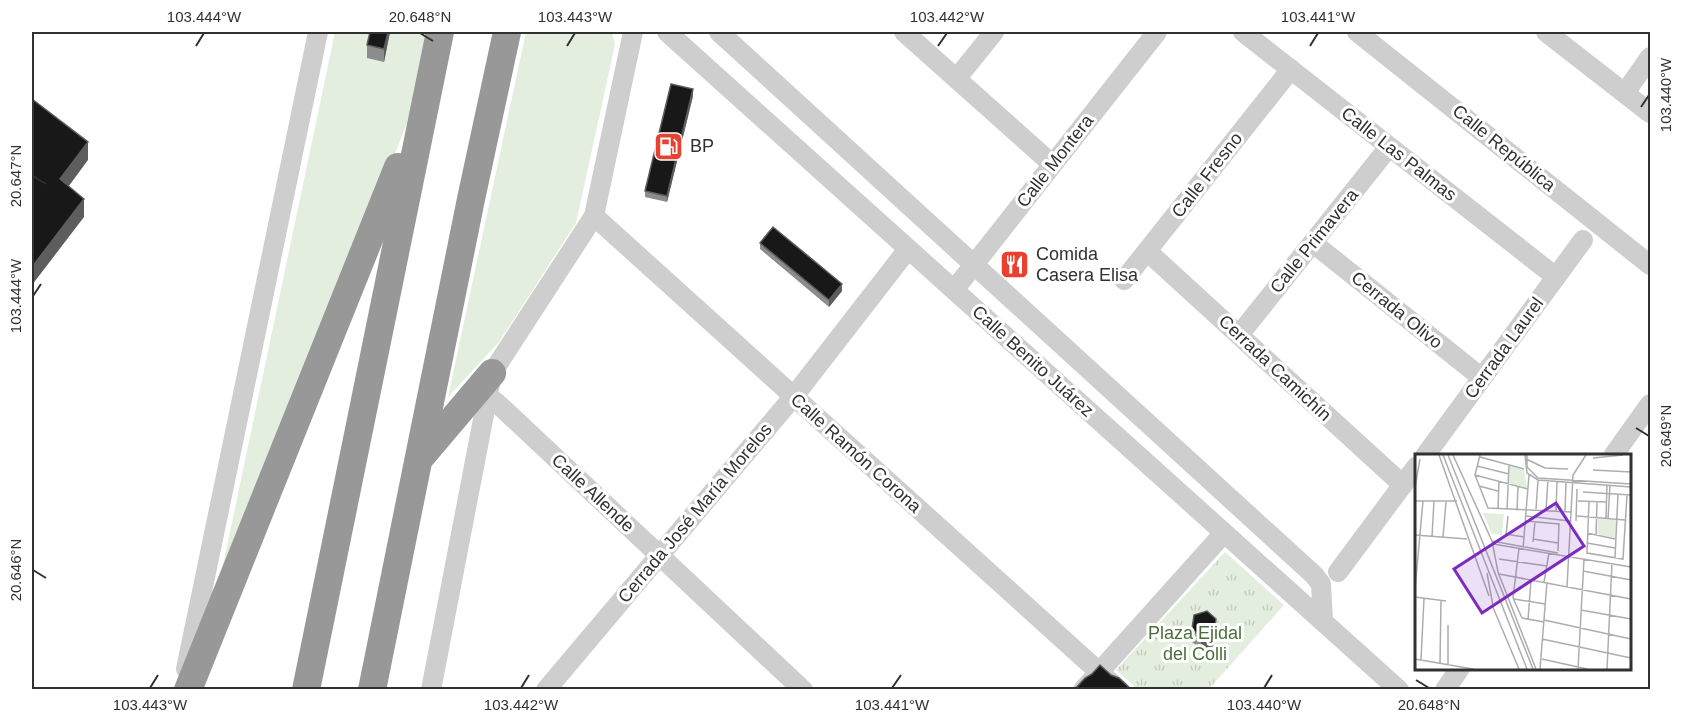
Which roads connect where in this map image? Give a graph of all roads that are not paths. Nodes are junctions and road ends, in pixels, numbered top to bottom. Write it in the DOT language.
graph roads {
  1 [pos="318,32"];
  2 [pos="440,32"];
  3 [pos="507,32"];
  4 [pos="633,32"];
  5 [pos="667,32"];
  6 [pos="719,32"];
  7 [pos="904,32"];
  8 [pos="994,32"];
  9 [pos="1157,32"];
  10 [pos="1243,32"];
  11 [pos="1357,32"];
  12 [pos="1546,32"];
  13 [pos="1650,57"];
  14 [pos="1291,69"];
  15 [pos="957,78"];
  16 [pos="430,81"];
  17 [pos="1625,93"];
  18 [pos="1650,113"];
  19 [pos="1389,147"];
  20 [pos="1052,164"];
  21 [pos="594,216"];
  22 [pos="1583,240"];
  23 [pos="1313,243"];
  24 [pos="908,249"];
  25 [pos="1147,251"];
  26 [pos="974,264"];
  27 [pos="1650,265"];
  28 [pos="1556,277"];
  29 [pos="1124,280"];
  30 [pos="954,290"];
  31 [pos="1239,335"];
  32 [pos="1482,378"];
  33 [pos="489,385"];
  34 [pos="794,396"];
  35 [pos="1650,404"];
  36 [pos="1426,454"];
  37 [pos="1614,454"];
  38 [pos="419,459"];
  39 [pos="1415,468"];
  40 [pos="1403,486"];
  41 [pos="1224,533"];
  42 [pos="659,554"];
  43 [pos="1338,572"];
  44 [pos="1323,621"];
  45 [pos="1459,670"];
  46 [pos="1100,673"];
  47 [pos="182,690"];
  48 [pos="188,690"];
  49 [pos="306,690"];
  50 [pos="372,690"];
  51 [pos="432,690"];
  52 [pos="546,690"];
  53 [pos="803,690"];
  54 [pos="1083,690"];
  55 [pos="1119,690"];
  56 [pos="1399,690"];
  57 [pos="1445,690"];
  1 -- 47 [label="street"];
  2 -- 16 [label="highway"];
  3 -- 38 [label="highway"];
  4 -- 21 [label="street"];
  5 -- 24 [label="street, Calle Benito Juárez"];
  6 -- 26 [label="street, Calle Benito Juárez"];
  7 -- 15 [label="street"];
  8 -- 15 [label="street"];
  9 -- 20 [label="street, Calle Montera"];
  10 -- 14 [label="street, Calle Las Palmas"];
  11 -- 27 [label="street, Calle República"];
  12 -- 17 [label="street"];
  13 -- 17 [label="street"];
  14 -- 19 [label="street, Calle Las Palmas"];
  14 -- 25 [label="street, Calle Fresno"];
  15 -- 20 [label="street"];
  16 -- 48 [label="highway"];
  16 -- 49 [label="highway"];
  17 -- 18 [label="street"];
  19 -- 23 [label="street, Calle Primavera"];
  19 -- 28 [label="street, Calle Las Palmas"];
  20 -- 26 [label="street, Calle Montera"];
  21 -- 33 [label="street"];
  21 -- 34 [label="street, Calle Ramón Corona"];
  22 -- 28 [label="street, Cerrada Laurel"];
  23 -- 31 [label="street, Calle Primavera"];
  23 -- 32 [label="street, Cerrada Olivo"];
  24 -- 30 [label="street, Calle Benito Juárez"];
  24 -- 34 [label="street, Cerrada José María Morelos"];
  25 -- 29 [label="street, Calle Fresno"];
  25 -- 31 [label="street, Cerrada Camichín"];
  26 -- 30 [label="street, Calle Montera"];
  26 -- 44 [label="street, Calle Benito Juárez"];
  28 -- 32 [label="street, Cerrada Laurel"];
  30 -- 41 [label="street, Calle Benito Juárez"];
  31 -- 40 [label="street, Cerrada Camichín"];
  32 -- 36 [label="street, Cerrada Laurel"];
  33 -- 38 [label="highway"];
  33 -- 42 [label="street, Calle Allende"];
  33 -- 51 [label="street"];
  34 -- 42 [label="street, Cerrada José María Morelos"];
  34 -- 46 [label="street, Calle Ramón Corona"];
  35 -- 37 [label="street"];
  38 -- 50 [label="highway"];
  39 -- 40 [label="street"];
  40 -- 43 [label="street"];
  41 -- 44 [label="street, Calle Benito Juárez"];
  41 -- 46 [label="street"];
  42 -- 52 [label="street, Cerrada José María Morelos"];
  42 -- 53 [label="street, Calle Allende"];
  44 -- 56 [label="street, Calle Benito Juárez"];
  45 -- 57 [label="street"];
  46 -- 54 [label="street"];
  46 -- 55 [label="street, Calle Ramón Corona"];
}
